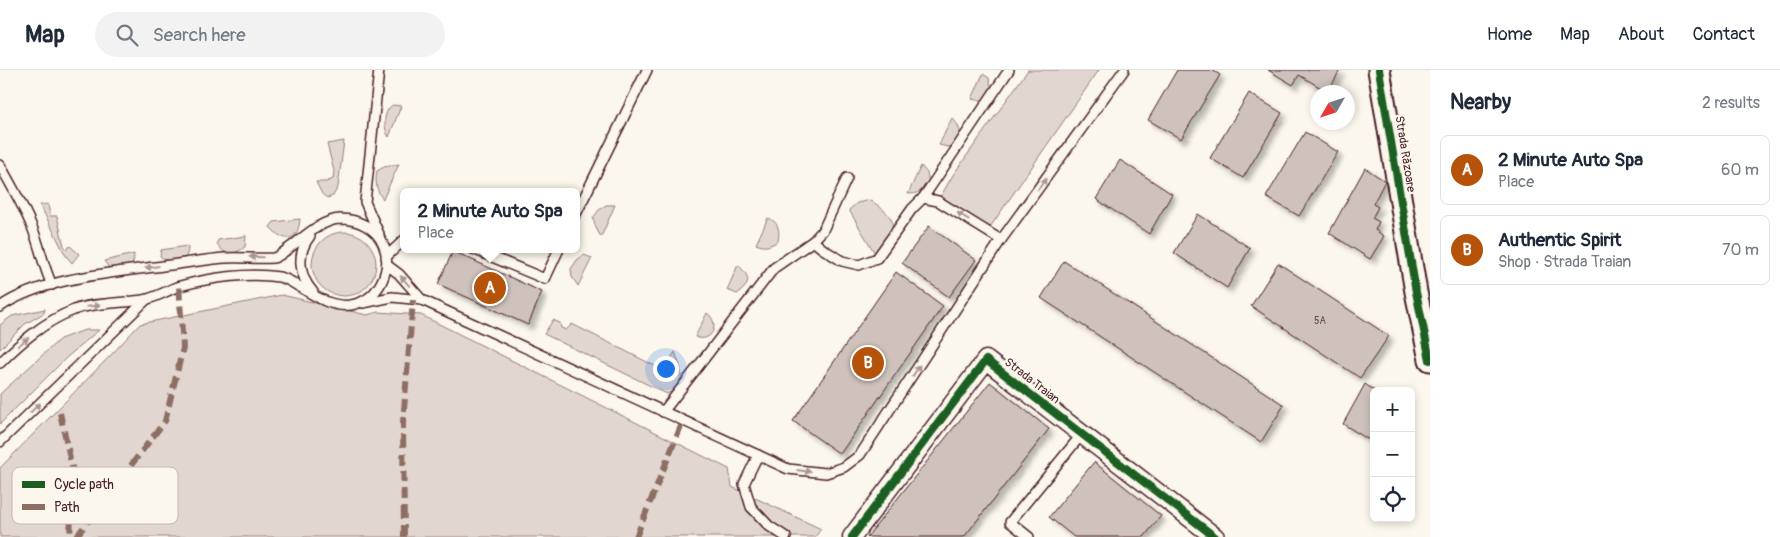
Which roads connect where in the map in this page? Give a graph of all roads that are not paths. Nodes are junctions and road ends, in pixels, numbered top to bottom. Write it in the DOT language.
graph roads {
  1 [pos="379,70"];
  2 [pos="647,70"];
  3 [pos="1009,70"];
  4 [pos="1124,70"];
  5 [pos="1379,70"];
  6 [pos="0,165"];
  7 [pos="847,178"];
  8 [pos="924,198"];
  9 [pos="580,206"];
  10 [pos="314,230"];
  11 [pos="813,240"];
  12 [pos="1001,240"];
  13 [pos="383,244"];
  14 [pos="400,245"];
  15 [pos="483,253"];
  16 [pos="557,253"];
  17 [pos="386,261"];
  18 [pos="52,285"];
  19 [pos="317,296"];
  20 [pos="146,300"];
  21 [pos="422,300"];
  22 [pos="352,305"];
  23 [pos="0,307"];
  24 [pos="1430,360"];
  25 [pos="0,364"];
  26 [pos="663,412"];
  27 [pos="1082,434"];
  28 [pos="0,442"];
  29 [pos="758,455"];
  30 [pos="786,537"];
  31 [pos="852,537"];
  32 [pos="1029,537"];
  33 [pos="1215,537"];
  1 -- 13 [label="lane"];
  2 -- 9 [label="lane"];
  3 -- 8 [label="lane"];
  12 -- 4 [label="lane, one-way"];
  5 -- 24 [label="street, Strada Răzoare"];
  6 -- 18 [label="lane"];
  7 -- 11 [label="lane"];
  8 -- 11 [label="lane"];
  12 -- 8 [label="lane, one-way"];
  10 -- 13 [label="lane"];
  10 -- 18 [label="lane, one-way"];
  10 -- 19 [label="lane"];
  11 -- 26 [label="lane"];
  29 -- 12 [label="lane, one-way"];
  13 -- 17 [label="lane"];
  14 -- 17 [label="lane"];
  15 -- 16 [label="lane"];
  21 -- 17 [label="lane, one-way"];
  17 -- 22 [label="lane"];
  18 -- 23 [label="lane"];
  19 -- 20 [label="lane"];
  19 -- 22 [label="lane"];
  25 -- 20 [label="lane, one-way"];
  28 -- 20 [label="lane, one-way"];
  21 -- 22 [label="lane"];
  21 -- 26 [label="lane"];
  26 -- 29 [label="lane"];
  27 -- 31 [label="street, Strada Traian"];
  27 -- 32 [label="lane"];
  27 -- 33 [label="street, Strada Traian"];
  29 -- 30 [label="lane"];
}
